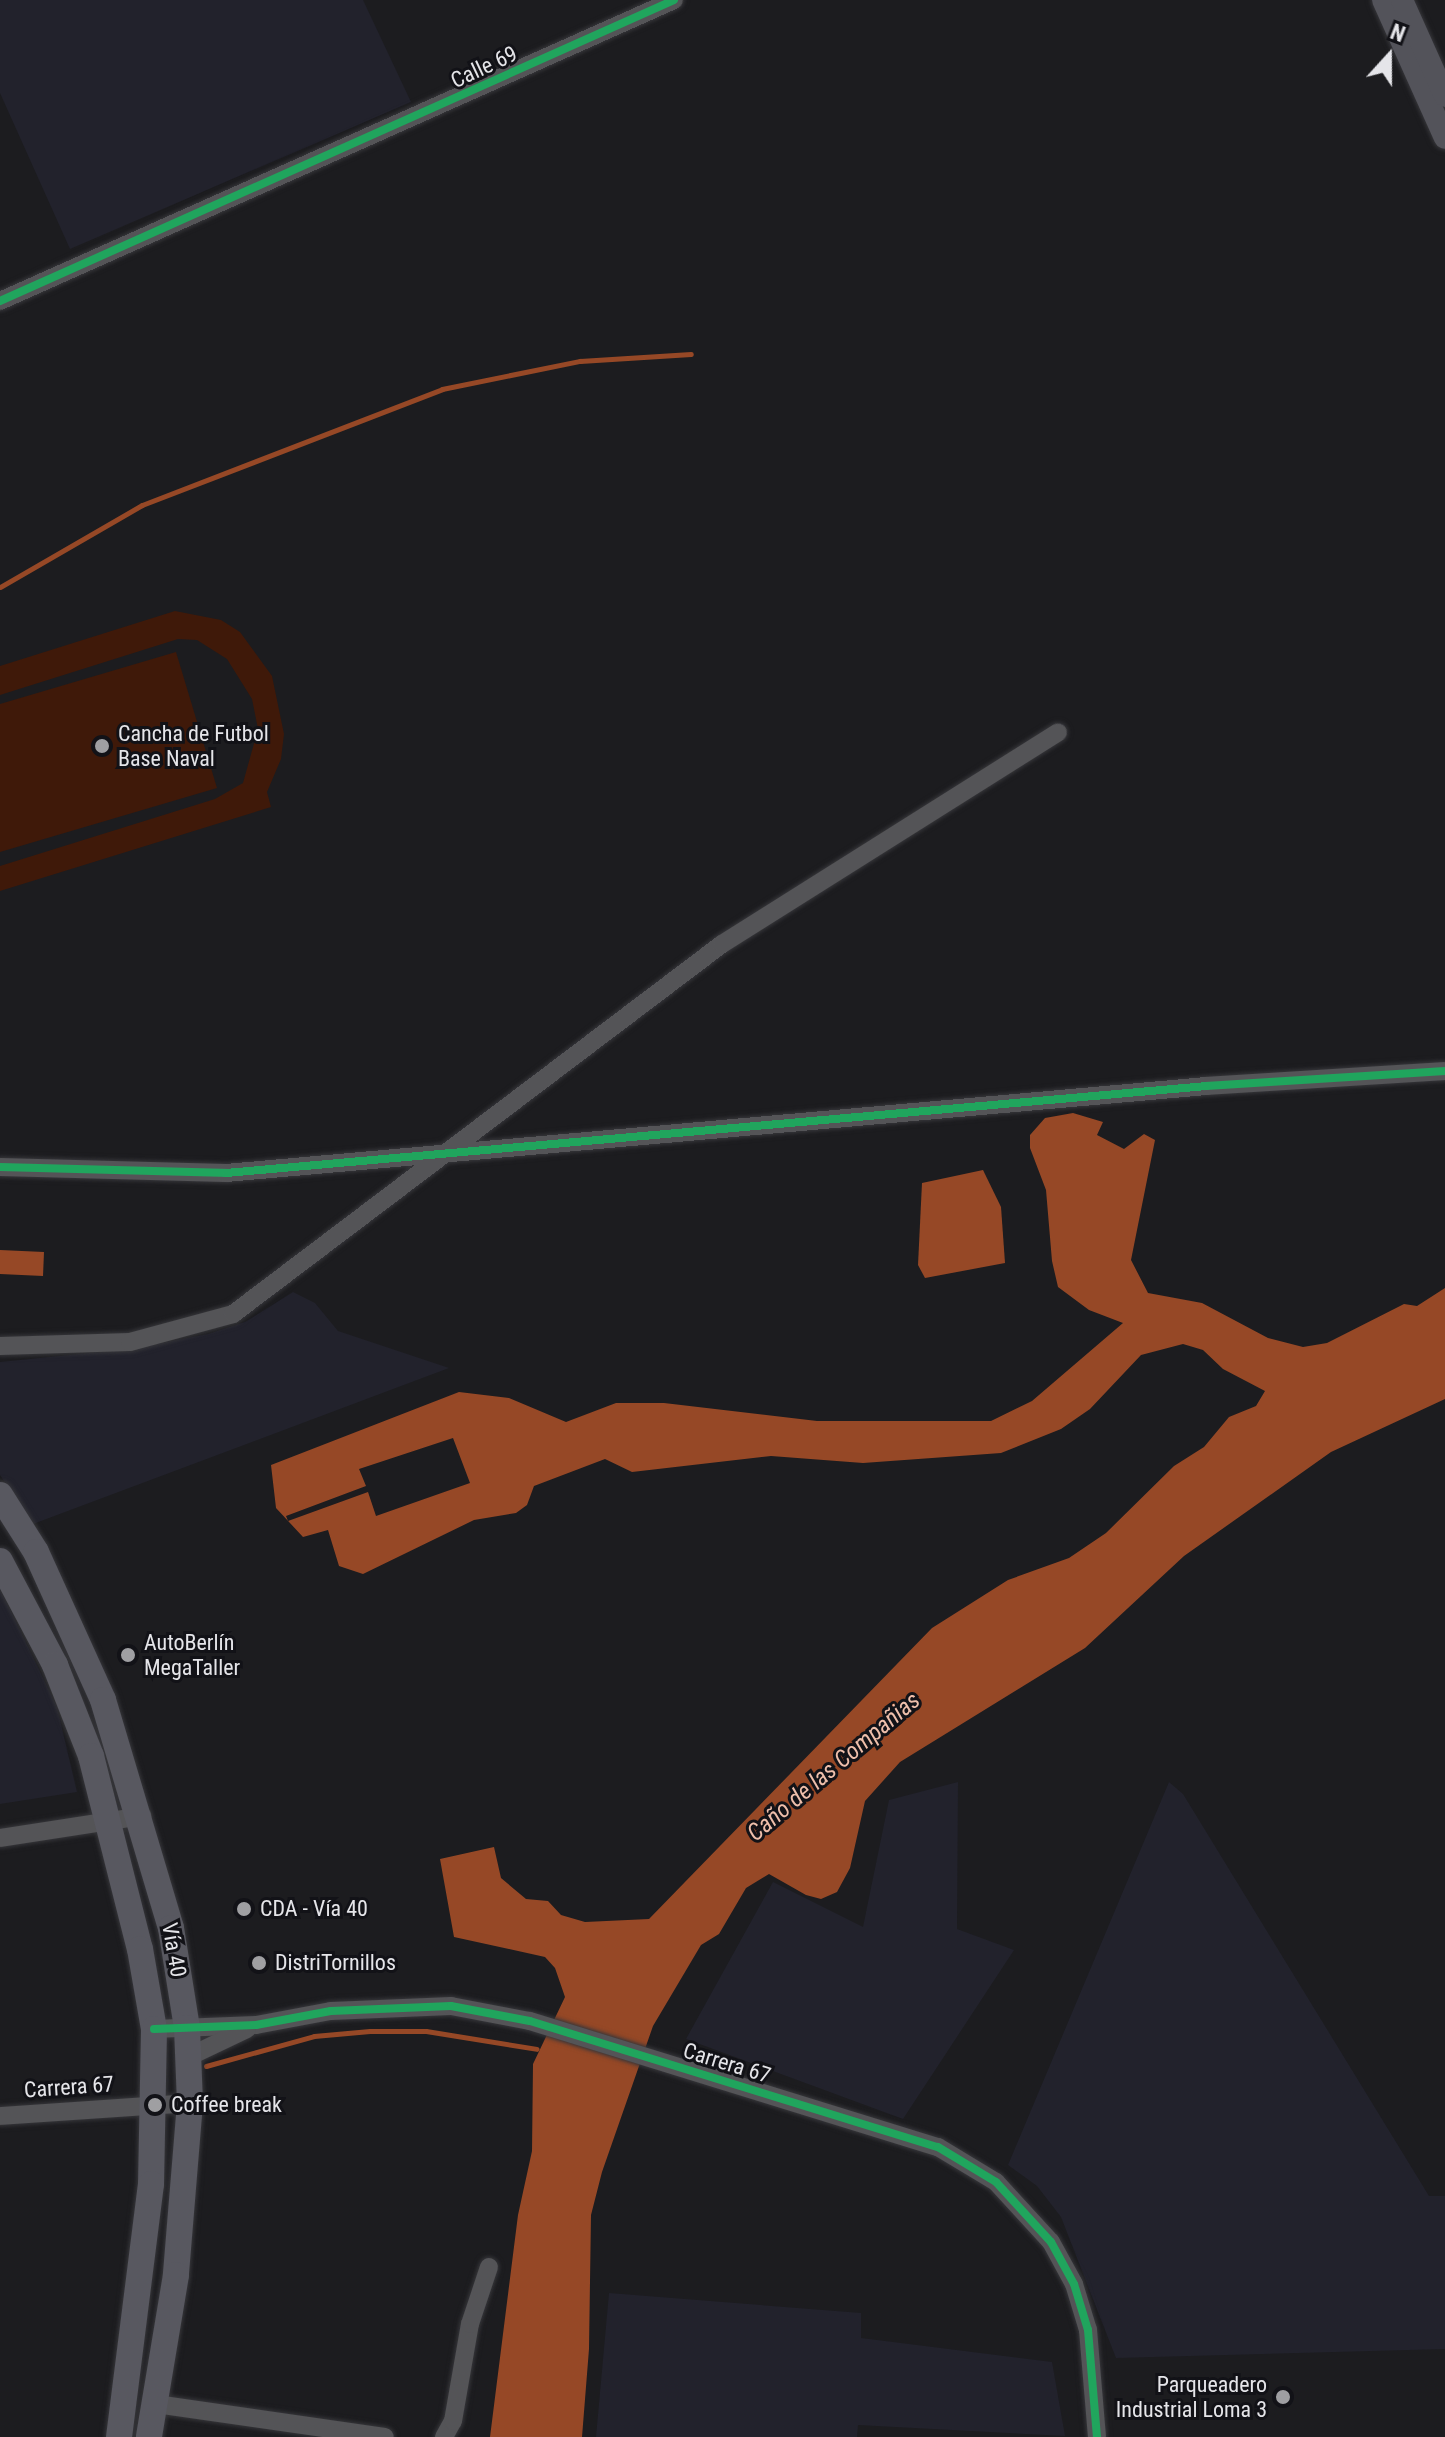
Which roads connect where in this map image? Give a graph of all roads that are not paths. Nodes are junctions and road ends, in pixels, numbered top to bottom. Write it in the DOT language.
graph roads {
  1 [pos="674,0"];
  2 [pos="1383,0"];
  3 [pos="1402,0"];
  4 [pos="1445,96"];
  5 [pos="1445,138"];
  6 [pos="0,301"];
  7 [pos="1058,732"];
  8 [pos="1445,1071"];
  9 [pos="442,1155"];
  10 [pos="0,1167"];
  11 [pos="0,1346"];
  12 [pos="0,1495"];
  13 [pos="0,1561"];
  14 [pos="142,1816"];
  15 [pos="109,1821"];
  16 [pos="0,1838"];
  17 [pos="256,2025"];
  18 [pos="187,2028"];
  19 [pos="154,2029"];
  20 [pos="188,2057"];
  21 [pos="190,2103"];
  22 [pos="155,2105"];
  23 [pos="0,2116"];
  24 [pos="489,2267"];
  25 [pos="156,2404"];
  26 [pos="119,2437"];
  27 [pos="149,2437"];
  28 [pos="385,2437"];
  29 [pos="444,2437"];
  30 [pos="1097,2437"];
  1 -- 6 [label="street, Calle 69"];
  2 -- 5 [label="main road"];
  3 -- 4 [label="main road"];
  7 -- 9 [label="street"];
  8 -- 9 [label="street"];
  9 -- 10 [label="street"];
  9 -- 11 [label="street"];
  12 -- 14 [label="highway, Vía 40"];
  13 -- 15 [label="highway, Vía 40"];
  14 -- 15 [label="street"];
  14 -- 18 [label="highway, Vía 40"];
  15 -- 16 [label="street"];
  15 -- 19 [label="highway, Vía 40"];
  17 -- 18 [label="street, Carrera 67"];
  17 -- 20 [label="street, Carrera 67"];
  17 -- 30 [label="street, Carrera 67"];
  18 -- 19 [label="street, Carrera 67"];
  18 -- 20 [label="highway, Vía 40"];
  19 -- 22 [label="highway, Vía 40"];
  20 -- 21 [label="highway, Vía 40"];
  21 -- 22 [label="street, Carrera 67"];
  21 -- 25 [label="highway, Vía 40"];
  22 -- 23 [label="street, Carrera 67"];
  22 -- 26 [label="highway, Vía 40"];
  24 -- 29 [label="street"];
  25 -- 27 [label="highway, Vía 40"];
  25 -- 28 [label="street"];
}
